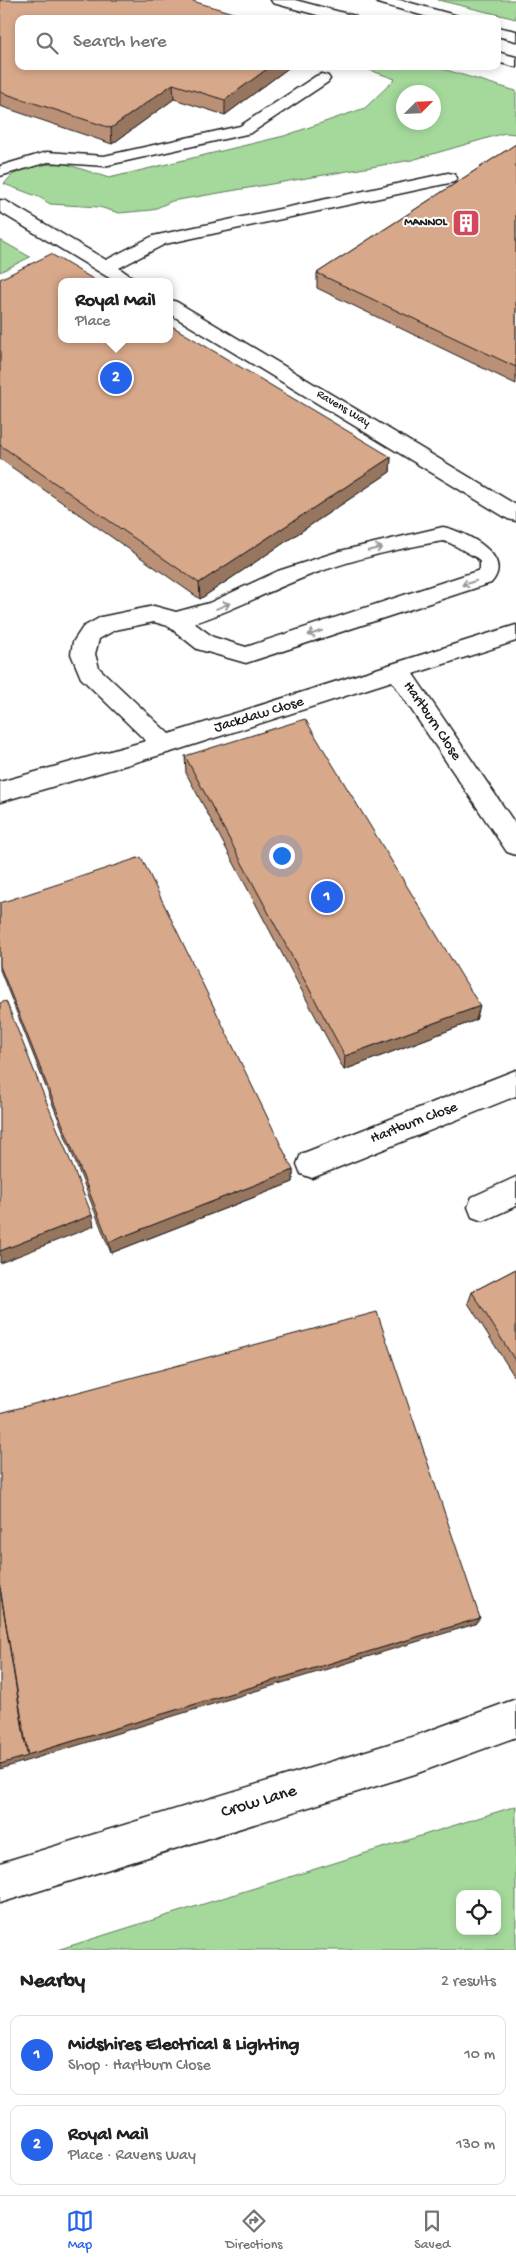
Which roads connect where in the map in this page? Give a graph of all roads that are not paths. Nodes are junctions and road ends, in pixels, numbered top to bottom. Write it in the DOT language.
graph roads {
  1 [pos="278,0"];
  2 [pos="383,0"];
  3 [pos="335,15"];
  4 [pos="438,15"];
  5 [pos="501,31"];
  6 [pos="516,36"];
  7 [pos="501,58"];
  8 [pos="516,62"];
  9 [pos="322,80"];
  10 [pos="0,171"];
  11 [pos="448,178"];
  12 [pos="0,205"];
  13 [pos="106,267"];
  14 [pos="124,278"];
  15 [pos="173,308"];
  16 [pos="516,490"];
  17 [pos="497,502"];
  18 [pos="516,514"];
  19 [pos="176,620"];
  20 [pos="516,633"];
  21 [pos="398,671"];
  22 [pos="165,745"];
  23 [pos="0,792"];
  24 [pos="516,845"];
  25 [pos="516,1083"];
  26 [pos="312,1164"];
  27 [pos="516,1191"];
  28 [pos="483,1207"];
  29 [pos="516,1718"];
  30 [pos="0,1882"];
  1 -- 3 [label="main road"];
  2 -- 4 [label="main road"];
  5 -- 6 [label="main road"];
  7 -- 8 [label="main road"];
  9 -- 10 [label="main road"];
  11 -- 13 [label="main road"];
  12 -- 13 [label="main road"];
  13 -- 14 [label="main road"];
  15 -- 17 [label="main road, Ravens Way"];
  16 -- 17 [label="main road"];
  17 -- 18 [label="main road, Ravens Way"];
  19 -- 19 [label="main road, one-way"];
  19 -- 22 [label="main road"];
  20 -- 21 [label="main road, Jackdaw Close"];
  21 -- 22 [label="main road, Jackdaw Close"];
  21 -- 24 [label="main road, Hartburn Close"];
  22 -- 23 [label="main road, Jackdaw Close"];
  25 -- 26 [label="main road, Hartburn Close"];
  27 -- 28 [label="main road"];
  29 -- 30 [label="main road, Crow Lane"];
}
